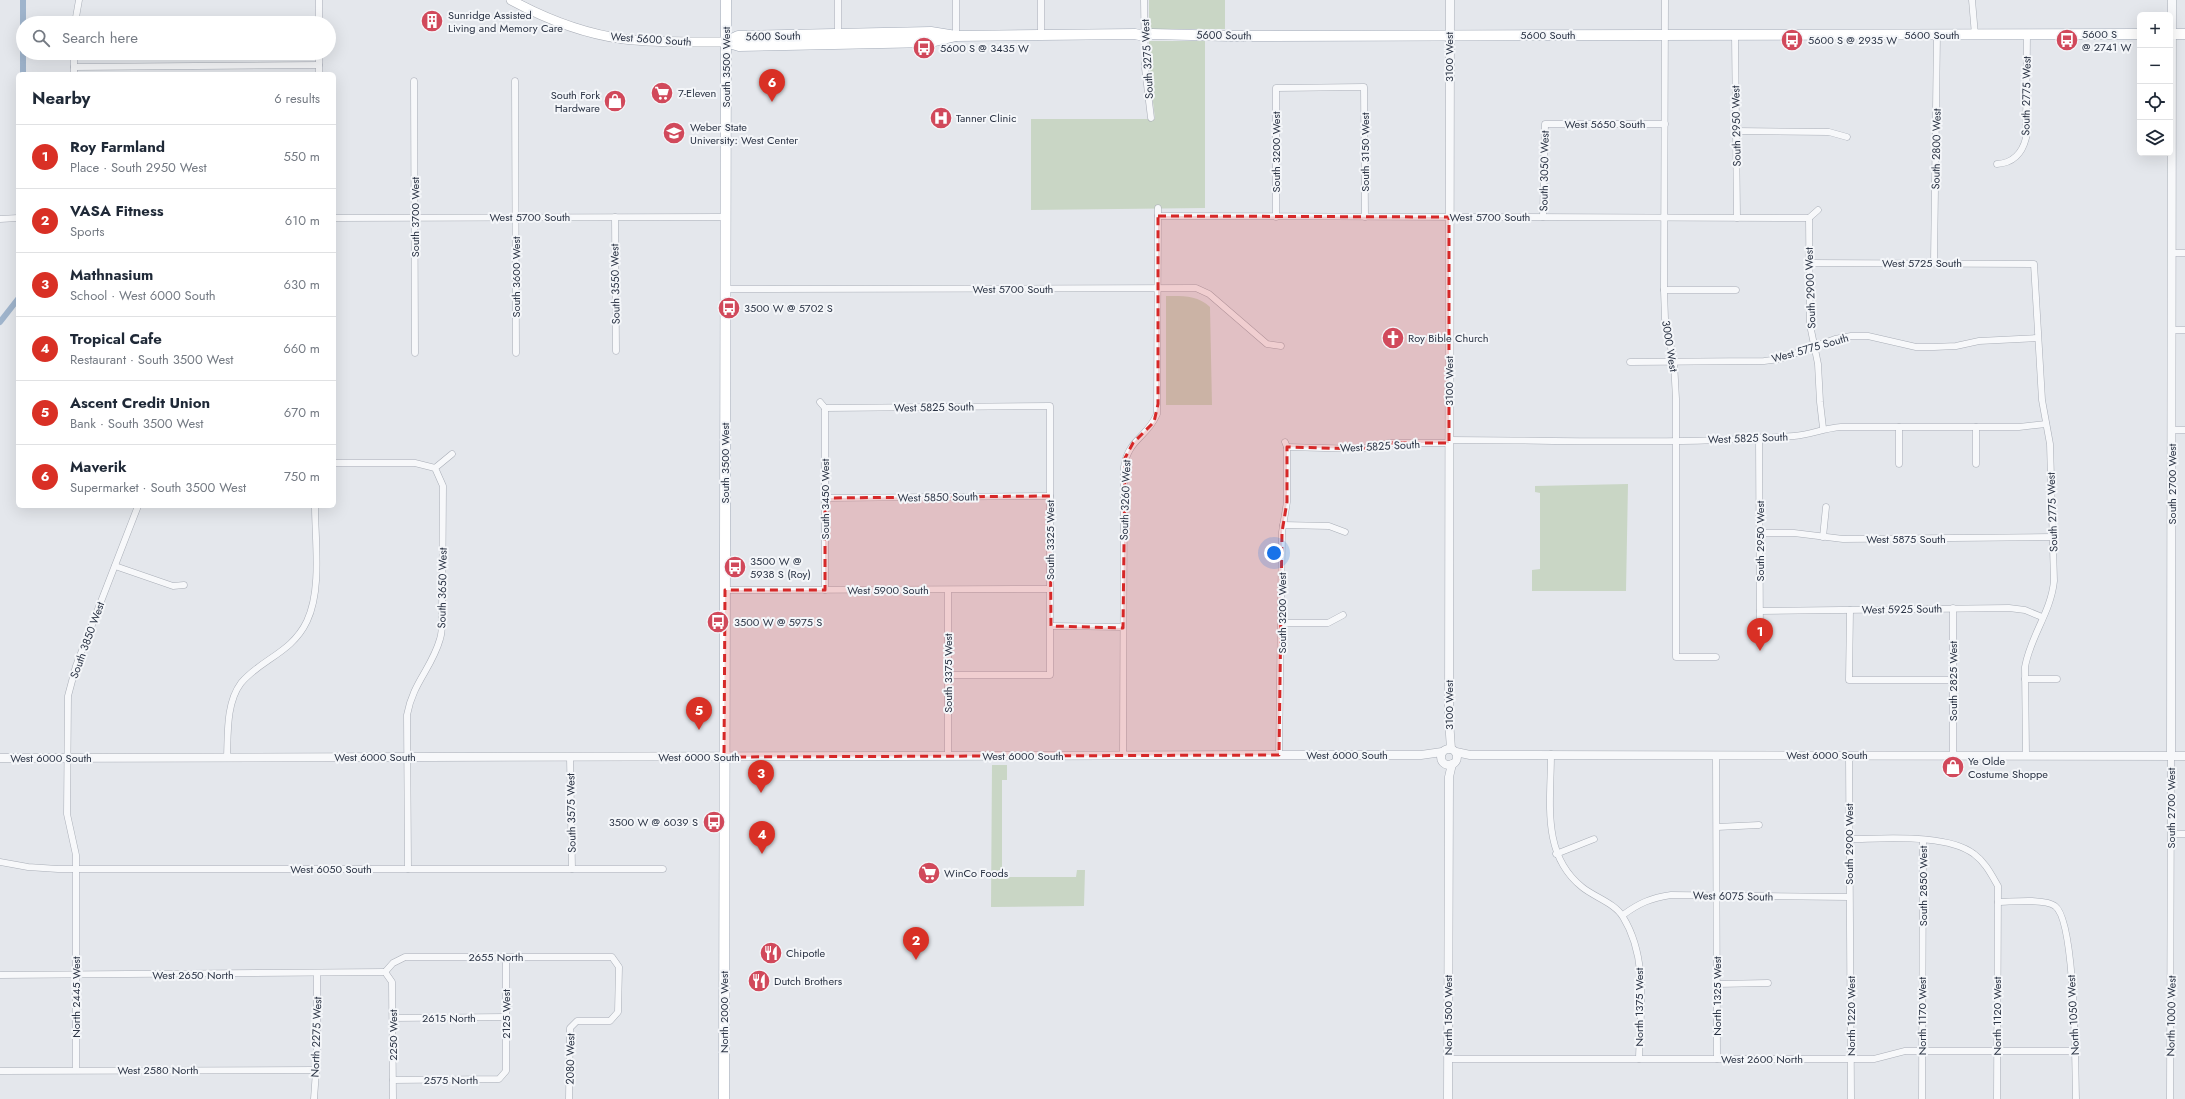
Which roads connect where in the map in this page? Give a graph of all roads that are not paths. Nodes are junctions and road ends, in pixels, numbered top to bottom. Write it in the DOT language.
graph roads {
  1 [pos="79,0"];
  2 [pos="319,0"];
  3 [pos="511,0"];
  4 [pos="726,0"];
  5 [pos="838,0"];
  6 [pos="956,0"];
  7 [pos="1041,0"];
  8 [pos="1144,0"];
  9 [pos="1450,0"];
  10 [pos="1665,0"];
  11 [pos="1972,0"];
  12 [pos="2172,0"];
  13 [pos="2172,12"];
  14 [pos="76,16"];
  15 [pos="319,16"];
  16 [pos="1937,34"];
  17 [pos="2027,34"];
  18 [pos="2137,34"];
  19 [pos="2173,34"];
  20 [pos="2185,34"];
  21 [pos="838,35"];
  22 [pos="1449,35"];
  23 [pos="1665,35"];
  24 [pos="1735,35"];
  25 [pos="1975,35"];
  26 [pos="956,36"];
  27 [pos="1041,36"];
  28 [pos="1144,36"];
  29 [pos="726,42"];
  30 [pos="2172,48"];
  31 [pos="74,60"];
  32 [pos="319,60"];
  33 [pos="319,65"];
  34 [pos="74,66"];
  35 [pos="74,72"];
  36 [pos="319,72"];
  37 [pos="414,81"];
  38 [pos="515,81"];
  39 [pos="1364,87"];
  40 [pos="1150,118"];
  41 [pos="1545,124"];
  42 [pos="1665,124"];
  43 [pos="1735,131"];
  44 [pos="1847,137"];
  45 [pos="1997,164"];
  46 [pos="1158,208"];
  47 [pos="1818,210"];
  48 [pos="1158,216"];
  49 [pos="516,217"];
  50 [pos="615,217"];
  51 [pos="725,217"];
  52 [pos="1276,217"];
  53 [pos="1365,217"];
  54 [pos="1449,217"];
  55 [pos="0,218"];
  56 [pos="16,218"];
  57 [pos="336,218"];
  58 [pos="414,218"];
  59 [pos="1544,218"];
  60 [pos="1664,218"];
  61 [pos="1737,218"];
  62 [pos="1809,218"];
  63 [pos="2172,253"];
  64 [pos="2185,253"];
  65 [pos="1809,263"];
  66 [pos="1934,263"];
  67 [pos="2034,264"];
  68 [pos="1158,288"];
  69 [pos="725,289"];
  70 [pos="1664,290"];
  71 [pos="1736,290"];
  72 [pos="2172,330"];
  73 [pos="2185,330"];
  74 [pos="2037,338"];
  75 [pos="1281,346"];
  76 [pos="1814,347"];
  77 [pos="616,351"];
  78 [pos="415,353"];
  79 [pos="516,353"];
  80 [pos="1630,362"];
  81 [pos="1674,362"];
  82 [pos="820,402"];
  83 [pos="1050,406"];
  84 [pos="826,408"];
  85 [pos="2046,424"];
  86 [pos="1899,427"];
  87 [pos="1976,427"];
  88 [pos="1823,428"];
  89 [pos="2172,430"];
  90 [pos="2185,430"];
  91 [pos="1759,438"];
  92 [pos="1676,440"];
  93 [pos="1449,441"];
  94 [pos="1286,445"];
  95 [pos="452,454"];
  96 [pos="336,463"];
  97 [pos="1900,464"];
  98 [pos="1976,464"];
  99 [pos="434,468"];
  100 [pos="1050,496"];
  101 [pos="826,498"];
  102 [pos="137,508"];
  103 [pos="315,508"];
  104 [pos="1826,508"];
  105 [pos="1283,525"];
  106 [pos="1345,532"];
  107 [pos="1760,533"];
  108 [pos="1823,537"];
  109 [pos="2052,538"];
  110 [pos="115,566"];
  111 [pos="184,585"];
  112 [pos="1050,589"];
  113 [pos="726,590"];
  114 [pos="826,590"];
  115 [pos="948,590"];
  116 [pos="1953,608"];
  117 [pos="1850,610"];
  118 [pos="1760,611"];
  119 [pos="1343,615"];
  120 [pos="2042,618"];
  121 [pos="1282,623"];
  122 [pos="1051,626"];
  123 [pos="1123,628"];
  124 [pos="1760,644"];
  125 [pos="1716,657"];
  126 [pos="948,675"];
  127 [pos="2025,679"];
  128 [pos="2057,679"];
  129 [pos="1953,680"];
  130 [pos="1551,754"];
  131 [pos="1279,755"];
  132 [pos="1716,755"];
  133 [pos="1849,755"];
  134 [pos="1953,755"];
  135 [pos="2026,755"];
  136 [pos="948,756"];
  137 [pos="1123,756"];
  138 [pos="1449,756"];
  139 [pos="2171,756"];
  140 [pos="2185,756"];
  141 [pos="407,757"];
  142 [pos="570,757"];
  143 [pos="724,757"];
  144 [pos="0,758"];
  145 [pos="67,758"];
  146 [pos="228,758"];
  147 [pos="1759,825"];
  148 [pos="1717,827"];
  149 [pos="2172,834"];
  150 [pos="2185,834"];
  151 [pos="1594,839"];
  152 [pos="1849,839"];
  153 [pos="1923,840"];
  154 [pos="1556,854"];
  155 [pos="0,862"];
  156 [pos="76,869"];
  157 [pos="408,869"];
  158 [pos="572,869"];
  159 [pos="663,869"];
  160 [pos="1717,896"];
  161 [pos="1849,897"];
  162 [pos="1998,902"];
  163 [pos="1622,915"];
  164 [pos="76,923"];
  165 [pos="724,925"];
  166 [pos="1850,932"];
  167 [pos="1923,932"];
  168 [pos="2172,934"];
  169 [pos="506,957"];
  170 [pos="385,972"];
  171 [pos="317,974"];
  172 [pos="0,975"];
  173 [pos="76,975"];
  174 [pos="1768,983"];
  175 [pos="1717,984"];
  176 [pos="506,1017"];
  177 [pos="393,1018"];
  178 [pos="577,1021"];
  179 [pos="1922,1051"];
  180 [pos="1997,1051"];
  181 [pos="2074,1051"];
  182 [pos="1851,1059"];
  183 [pos="1448,1060"];
  184 [pos="1639,1060"];
  185 [pos="1717,1060"];
  186 [pos="76,1070"];
  187 [pos="316,1070"];
  188 [pos="0,1071"];
  189 [pos="506,1071"];
  190 [pos="393,1080"];
  191 [pos="314,1099"];
  192 [pos="393,1099"];
  193 [pos="569,1099"];
  194 [pos="724,1099"];
  195 [pos="1448,1099"];
  196 [pos="1851,1099"];
  197 [pos="1922,1099"];
  198 [pos="1997,1099"];
  199 [pos="2076,1099"];
  200 [pos="2170,1099"];
  1 -- 14 [label="street"];
  2 -- 15 [label="street"];
  3 -- 29 [label="main road, West 5600 South"];
  4 -- 29 [label="main road, South 3500 West"];
  5 -- 21 [label="street"];
  6 -- 26 [label="street"];
  7 -- 27 [label="street"];
  8 -- 28 [label="street, South 3275 West"];
  9 -- 22 [label="street, 3100 West"];
  10 -- 23 [label="street, 3000 West"];
  11 -- 25 [label="street"];
  12 -- 13 [label="street, South 2700 West"];
  16 -- 24 [label="main road, 5600 South"];
  16 -- 25 [label="main road, 5600 South"];
  16 -- 66 [label="street, South 2800 West"];
  17 -- 18 [label="main road, 5600 South"];
  17 -- 25 [label="main road, 5600 South"];
  17 -- 45 [label="street, South 2775 West"];
  19 -- 20 [label="main road"];
  21 -- 26 [label="main road, 5600 South"];
  21 -- 29 [label="main road, 5600 South"];
  22 -- 23 [label="main road, 5600 South"];
  22 -- 28 [label="main road, 5600 South"];
  22 -- 54 [label="street, 3100 West"];
  23 -- 24 [label="main road, 5600 South"];
  23 -- 42 [label="street, 3000 West"];
  24 -- 43 [label="street, South 2950 West"];
  26 -- 27 [label="main road, 5600 South"];
  26 -- 29 [label="main road, 5600 South"];
  27 -- 28 [label="main road, 5600 South"];
  28 -- 40 [label="street, South 3275 West"];
  29 -- 51 [label="main road, South 3500 West"];
  30 -- 63 [label="street, South 2700 West"];
  31 -- 34 [label="street"];
  32 -- 33 [label="street"];
  33 -- 34 [label="street"];
  33 -- 36 [label="street"];
  34 -- 35 [label="street"];
  37 -- 58 [label="street, South 3700 West"];
  38 -- 49 [label="street, South 3600 West"];
  39 -- 52 [label="street, South 3200 West"];
  39 -- 53 [label="street, South 3150 West"];
  41 -- 42 [label="street, West 5650 South"];
  41 -- 59 [label="street, South 3050 West"];
  42 -- 60 [label="street, 3000 West"];
  43 -- 44 [label="street"];
  43 -- 61 [label="street, South 2950 West"];
  46 -- 48 [label="street, South 3260 West"];
  47 -- 62 [label="street"];
  48 -- 52 [label="street, West 5700 South"];
  48 -- 68 [label="street, South 3260 West"];
  49 -- 50 [label="street, West 5700 South"];
  49 -- 58 [label="street, West 5700 South"];
  49 -- 79 [label="street, South 3600 West"];
  50 -- 51 [label="street, West 5700 South"];
  50 -- 77 [label="street, South 3550 West"];
  51 -- 69 [label="main road, South 3500 West"];
  52 -- 53 [label="street, West 5700 South"];
  53 -- 54 [label="street, West 5700 South"];
  54 -- 59 [label="street, West 5700 South"];
  54 -- 93 [label="street, 3100 West"];
  55 -- 56 [label="street"];
  57 -- 58 [label="street, West 5700 South"];
  58 -- 78 [label="street, South 3700 West"];
  59 -- 60 [label="street, West 5700 South"];
  60 -- 61 [label="street, West 5700 South"];
  60 -- 70 [label="street, 3000 West"];
  61 -- 62 [label="street, West 5700 South"];
  62 -- 65 [label="street, South 2900 West"];
  63 -- 64 [label="street"];
  63 -- 72 [label="street, South 2700 West"];
  65 -- 66 [label="street, West 5725 South"];
  65 -- 76 [label="street, South 2900 West"];
  66 -- 67 [label="street, West 5725 South"];
  67 -- 74 [label="street, South 2775 West"];
  68 -- 69 [label="street, West 5700 South"];
  68 -- 75 [label="street, West 5700 South"];
  68 -- 123 [label="street, South 3260 West"];
  69 -- 113 [label="main road, South 3500 West"];
  70 -- 71 [label="street"];
  70 -- 81 [label="street, 3000 West"];
  72 -- 73 [label="street"];
  72 -- 89 [label="street, South 2700 West"];
  74 -- 76 [label="street, West 5775 South"];
  74 -- 85 [label="street, South 2775 West"];
  76 -- 81 [label="street, West 5775 South"];
  76 -- 88 [label="street, South 2900 West"];
  80 -- 81 [label="street, West 5775 South"];
  81 -- 92 [label="street, 3000 West"];
  82 -- 84 [label="street"];
  83 -- 84 [label="street, West 5825 South"];
  83 -- 100 [label="street, South 3325 West"];
  84 -- 101 [label="street, South 3450 West"];
  85 -- 87 [label="street, West 5825 South"];
  85 -- 109 [label="street, South 2775 West"];
  86 -- 87 [label="street, West 5825 South"];
  86 -- 88 [label="street, West 5825 South"];
  86 -- 97 [label="street"];
  87 -- 98 [label="street"];
  88 -- 91 [label="street, West 5825 South"];
  89 -- 90 [label="street"];
  89 -- 139 [label="street, South 2700 West"];
  91 -- 92 [label="street, West 5825 South"];
  91 -- 107 [label="street, South 2950 West"];
  92 -- 93 [label="street, West 5825 South"];
  92 -- 125 [label="street, 3000 West"];
  93 -- 94 [label="street, West 5825 South"];
  93 -- 138 [label="street, 3100 West"];
  94 -- 105 [label="street, South 3200 West"];
  95 -- 99 [label="street"];
  96 -- 99 [label="street"];
  99 -- 141 [label="street, South 3650 West"];
  100 -- 101 [label="street, West 5850 South"];
  100 -- 112 [label="street, South 3325 West"];
  101 -- 114 [label="street, South 3450 West"];
  102 -- 110 [label="street, South 3850 West"];
  103 -- 146 [label="street"];
  104 -- 108 [label="street"];
  105 -- 106 [label="street"];
  105 -- 121 [label="street, South 3200 West"];
  107 -- 108 [label="street, West 5875 South"];
  107 -- 118 [label="street, South 2950 West"];
  108 -- 109 [label="street, West 5875 South"];
  109 -- 120 [label="street, South 2775 West"];
  110 -- 111 [label="street"];
  110 -- 145 [label="street, South 3850 West"];
  112 -- 115 [label="street, West 5900 South"];
  112 -- 122 [label="street, South 3325 West"];
  113 -- 114 [label="street, West 5900 South"];
  113 -- 143 [label="main road, South 3500 West"];
  114 -- 115 [label="street, West 5900 South"];
  115 -- 126 [label="street, South 3375 West"];
  116 -- 117 [label="street, West 5925 South"];
  116 -- 120 [label="street, West 5925 South"];
  116 -- 129 [label="street, South 2825 West"];
  117 -- 118 [label="street, West 5925 South"];
  117 -- 129 [label="street"];
  118 -- 124 [label="street, South 2950 West"];
  119 -- 121 [label="street"];
  120 -- 127 [label="street, South 2775 West"];
  121 -- 131 [label="street, South 3200 West"];
  122 -- 123 [label="street"];
  122 -- 126 [label="street, South 3325 West"];
  123 -- 137 [label="street, South 3260 West"];
  126 -- 136 [label="street, South 3375 West"];
  127 -- 128 [label="street"];
  127 -- 135 [label="street, South 2775 West"];
  129 -- 134 [label="street, South 2825 West"];
  130 -- 132 [label="street, West 6000 South"];
  130 -- 138 [label="street, West 6000 South"];
  130 -- 154 [label="street"];
  131 -- 137 [label="street, West 6000 South"];
  131 -- 138 [label="street, West 6000 South"];
  132 -- 133 [label="street, West 6000 South"];
  132 -- 148 [label="street"];
  133 -- 134 [label="street, West 6000 South"];
  133 -- 152 [label="street, South 2900 West"];
  134 -- 135 [label="street, West 6000 South"];
  135 -- 139 [label="street, West 6000 South"];
  136 -- 137 [label="street, West 6000 South"];
  136 -- 143 [label="street, West 6000 South"];
  138 -- 183 [label="street, North 1500 West"];
  139 -- 140 [label="street, West 6000 South"];
  139 -- 149 [label="street, South 2700 West"];
  141 -- 142 [label="street, West 6000 South"];
  141 -- 146 [label="street, West 6000 South"];
  141 -- 157 [label="street, South 3650 West"];
  142 -- 143 [label="street, West 6000 South"];
  142 -- 158 [label="street, South 3575 West"];
  143 -- 165 [label="main road, South 3500 West"];
  144 -- 145 [label="street, West 6000 South"];
  145 -- 146 [label="street, West 6000 South"];
  145 -- 156 [label="street, South 3850 West"];
  147 -- 148 [label="street"];
  148 -- 160 [label="street"];
  149 -- 150 [label="street"];
  149 -- 168 [label="street, South 2700 West"];
  151 -- 154 [label="street"];
  152 -- 153 [label="street"];
  152 -- 161 [label="street, South 2900 West"];
  153 -- 162 [label="street"];
  153 -- 167 [label="street, South 2850 West"];
  154 -- 163 [label="street"];
  155 -- 156 [label="street, West 6050 South"];
  156 -- 157 [label="street, West 6050 South"];
  156 -- 164 [label="street, South 3850 West"];
  157 -- 158 [label="street, West 6050 South"];
  158 -- 159 [label="street, West 6050 South"];
  160 -- 161 [label="street, West 6075 South"];
  160 -- 163 [label="street, West 6075 South"];
  160 -- 175 [label="street, North 1325 West"];
  161 -- 166 [label="street, South 2900 West"];
  162 -- 180 [label="street, North 1120 West"];
  162 -- 181 [label="street, North 1050 West"];
  163 -- 184 [label="street, North 1375 West"];
  164 -- 173 [label="street, North 2445 West"];
  165 -- 194 [label="main road, North 2000 West"];
  166 -- 182 [label="street, North 1220 West"];
  167 -- 179 [label="street, North 1170 West"];
  168 -- 200 [label="street, North 1000 West"];
  169 -- 170 [label="street, 2655 North"];
  169 -- 176 [label="street, 2125 West"];
  169 -- 178 [label="street, 2655 North"];
  170 -- 171 [label="street, West 2650 North"];
  170 -- 177 [label="street, 2250 West"];
  171 -- 173 [label="street, West 2650 North"];
  171 -- 187 [label="street, North 2275 West"];
  172 -- 173 [label="street, West 2650 North"];
  173 -- 186 [label="street, North 2445 West"];
  174 -- 175 [label="street"];
  175 -- 185 [label="street, North 1325 West"];
  176 -- 177 [label="street, 2615 North"];
  176 -- 189 [label="street, 2125 West"];
  177 -- 190 [label="street, 2250 West"];
  178 -- 193 [label="street, 2080 West"];
  179 -- 180 [label="street, West 2600 North"];
  179 -- 182 [label="street, West 2600 North"];
  179 -- 197 [label="street, North 1170 West"];
  180 -- 181 [label="street, West 2600 North"];
  180 -- 198 [label="street, North 1120 West"];
  181 -- 199 [label="street, North 1050 West"];
  182 -- 185 [label="street, West 2600 North"];
  182 -- 196 [label="street, North 1220 West"];
  183 -- 184 [label="street, West 2600 North"];
  183 -- 195 [label="street, North 1500 West"];
  184 -- 185 [label="street, West 2600 North"];
  186 -- 187 [label="street, West 2580 North"];
  186 -- 188 [label="street, West 2580 North"];
  187 -- 191 [label="street, North 2275 West"];
  189 -- 190 [label="street, 2575 North"];
  190 -- 192 [label="street, 2250 West"];
}
